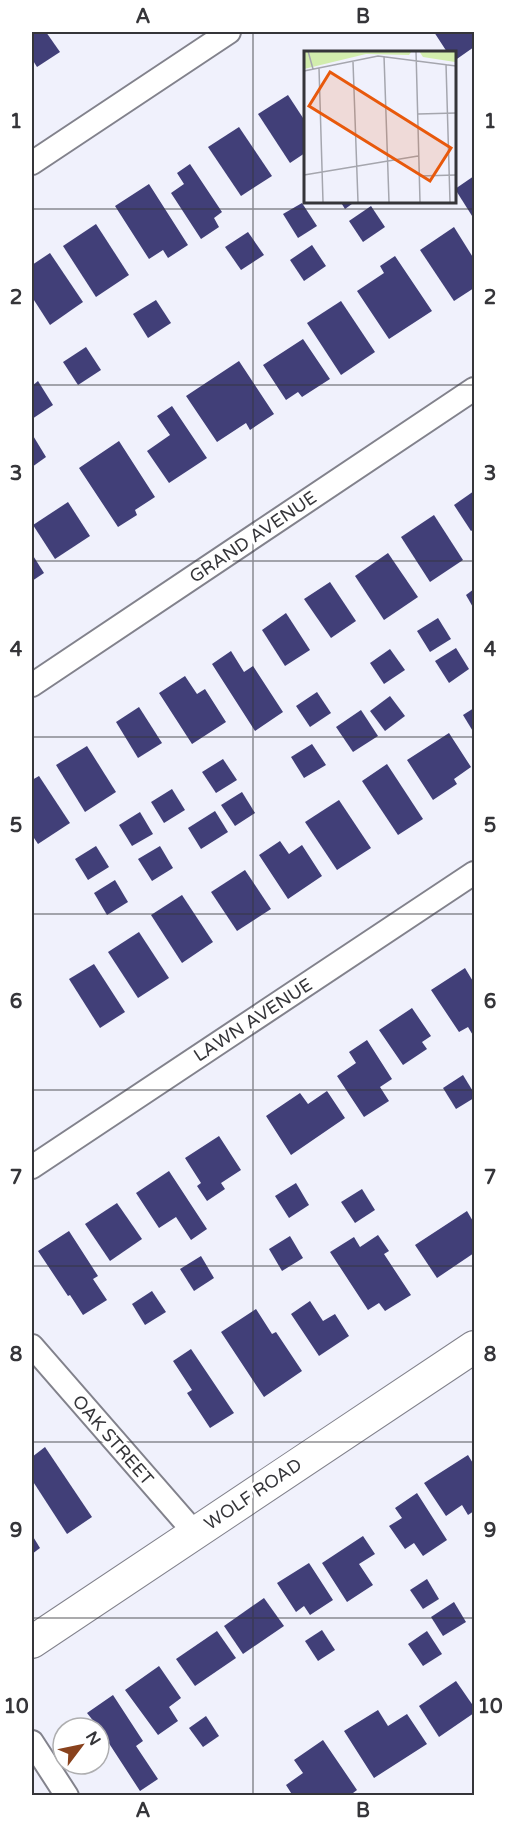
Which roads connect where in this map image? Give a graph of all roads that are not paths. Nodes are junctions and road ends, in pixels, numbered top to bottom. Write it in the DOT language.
graph roads {
  1 [pos="229,32"];
  2 [pos="32,163"];
  3 [pos="474,389"];
  4 [pos="32,685"];
  5 [pos="474,873"];
  6 [pos="32,1167"];
  7 [pos="32,1346"];
  8 [pos="474,1347"];
  9 [pos="195,1533"];
  10 [pos="32,1642"];
  11 [pos="32,1742"];
  12 [pos="68,1796"];
  1 -- 2 [label="street"];
  3 -- 4 [label="street, GRAND AVENUE"];
  5 -- 6 [label="street, LAWN AVENUE"];
  7 -- 9 [label="street, OAK STREET"];
  8 -- 9 [label="main road, WOLF ROAD"];
  9 -- 10 [label="main road, WOLF ROAD"];
  11 -- 12 [label="street"];
}
